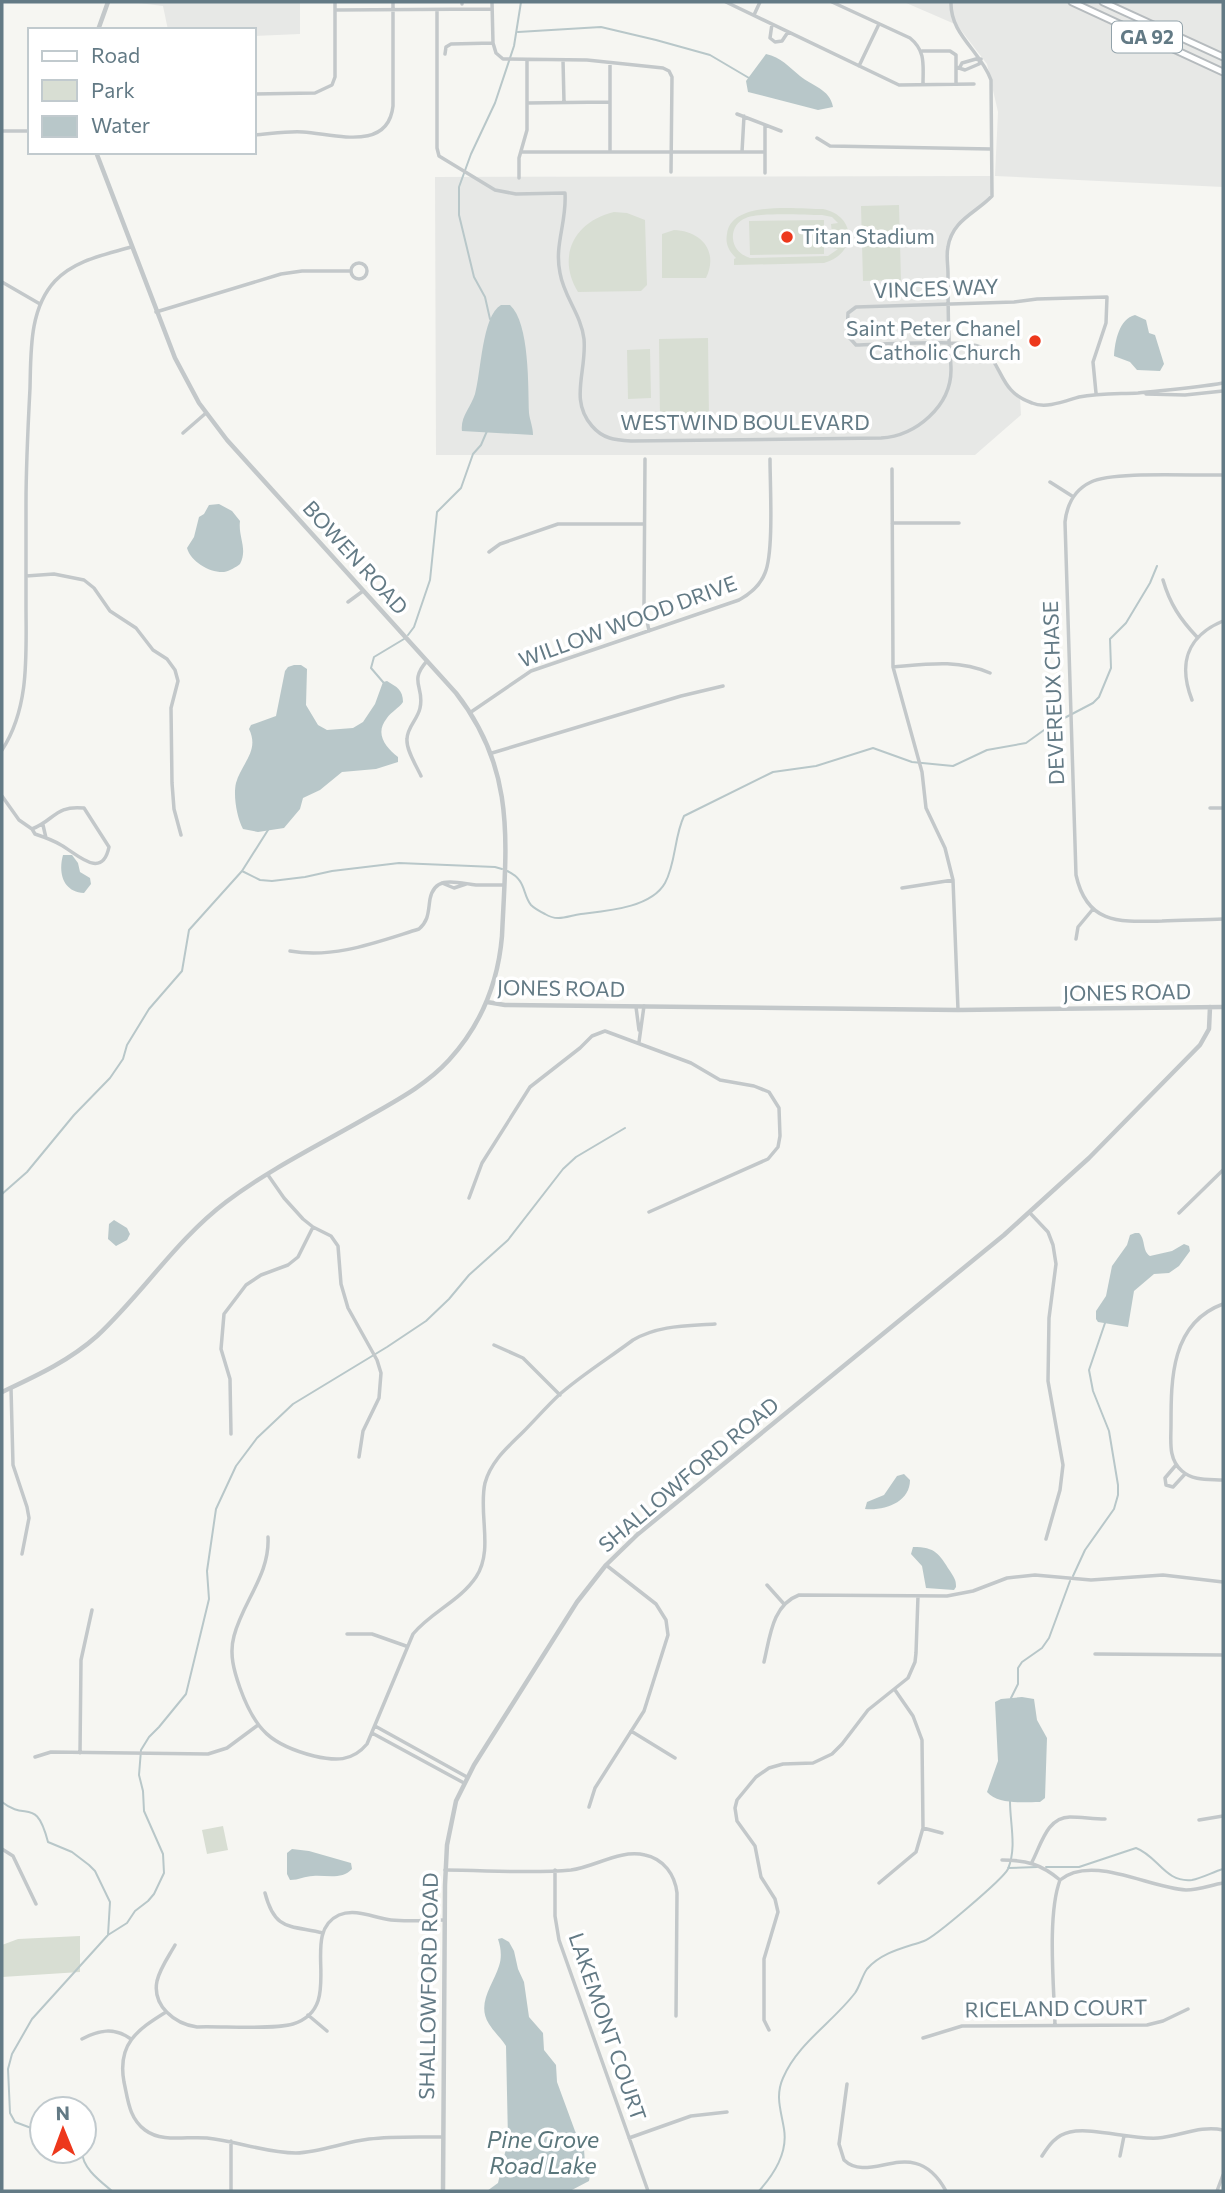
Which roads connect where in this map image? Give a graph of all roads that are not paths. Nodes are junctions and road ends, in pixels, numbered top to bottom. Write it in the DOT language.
graph roads {
  1 [pos="108,2"];
  2 [pos="335,2"];
  3 [pos="393,2"];
  4 [pos="492,2"];
  5 [pos="726,2"];
  6 [pos="760,2"];
  7 [pos="832,2"];
  8 [pos="951,2"];
  9 [pos="1072,2"];
  10 [pos="1103,2"];
  11 [pos="492,9"];
  12 [pos="335,10"];
  13 [pos="437,10"];
  14 [pos="393,11"];
  15 [pos="754,15"];
  16 [pos="772,24"];
  17 [pos="879,24"];
  18 [pos="99,28"];
  19 [pos="788,32"];
  20 [pos="493,43"];
  21 [pos="922,51"];
  22 [pos="445,54"];
  23 [pos="1223,57"];
  24 [pos="527,60"];
  25 [pos="563,60"];
  26 [pos="980,60"];
  27 [pos="970,61"];
  28 [pos="610,63"];
  29 [pos="859,66"];
  30 [pos="958,67"];
  31 [pos="972,67"];
  32 [pos="1223,72"];
  33 [pos="956,84"];
  34 [pos="975,84"];
  35 [pos="923,85"];
  36 [pos="256,94"];
  37 [pos="564,102"];
  38 [pos="609,102"];
  39 [pos="527,103"];
  40 [pos="737,114"];
  41 [pos="744,116"];
  42 [pos="765,125"];
  43 [pos="2,131"];
  44 [pos="28,131"];
  45 [pos="781,131"];
  46 [pos="256,135"];
  47 [pos="817,138"];
  48 [pos="991,149"];
  49 [pos="520,152"];
  50 [pos="610,152"];
  51 [pos="742,152"];
  52 [pos="765,152"];
  53 [pos="671,153"];
  54 [pos="97,154"];
  55 [pos="671,172"];
  56 [pos="765,173"];
  57 [pos="519,178"];
  58 [pos="131,247"];
  59 [pos="351,271"];
  60 [pos="2,282"];
  61 [pos="40,304"];
  62 [pos="948,305"];
  63 [pos="156,312"];
  64 [pos="949,344"];
  65 [pos="1223,383"];
  66 [pos="1223,391"];
  67 [pos="1097,393"];
  68 [pos="1137,393"];
  69 [pos="206,413"];
  70 [pos="183,433"];
  71 [pos="770,458"];
  72 [pos="645,459"];
  73 [pos="892,469"];
  74 [pos="1223,475"];
  75 [pos="1050,482"];
  76 [pos="1072,496"];
  77 [pos="644,523"];
  78 [pos="892,523"];
  79 [pos="959,523"];
  80 [pos="489,552"];
  81 [pos="26,576"];
  82 [pos="1163,580"];
  83 [pos="362,590"];
  84 [pos="348,601"];
  85 [pos="1223,621"];
  86 [pos="649,631"];
  87 [pos="1197,637"];
  88 [pos="427,661"];
  89 [pos="893,667"];
  90 [pos="990,673"];
  91 [pos="723,687"];
  92 [pos="1192,700"];
  93 [pos="471,712"];
  94 [pos="2,750"];
  95 [pos="492,753"];
  96 [pos="421,776"];
  97 [pos="2,796"];
  98 [pos="1210,808"];
  99 [pos="1223,808"];
  100 [pos="43,825"];
  101 [pos="32,829"];
  102 [pos="181,835"];
  103 [pos="46,838"];
  104 [pos="953,880"];
  105 [pos="504,884"];
  106 [pos="902,888"];
  107 [pos="1093,909"];
  108 [pos="1223,919"];
  109 [pos="1076,939"];
  110 [pos="290,951"];
  111 [pos="487,1002"];
  112 [pos="636,1006"];
  113 [pos="644,1006"];
  114 [pos="1210,1007"];
  115 [pos="1223,1007"];
  116 [pos="958,1010"];
  117 [pos="640,1032"];
  118 [pos="639,1042"];
  119 [pos="1223,1170"];
  120 [pos="268,1175"];
  121 [pos="469,1198"];
  122 [pos="649,1212"];
  123 [pos="1030,1213"];
  124 [pos="1179,1213"];
  125 [pos="313,1227"];
  126 [pos="1223,1304"];
  127 [pos="715,1324"];
  128 [pos="494,1345"];
  129 [pos="11,1388"];
  130 [pos="2,1392"];
  131 [pos="560,1395"];
  132 [pos="232,1434"];
  133 [pos="359,1457"];
  134 [pos="1176,1465"];
  135 [pos="1185,1474"];
  136 [pos="1223,1480"];
  137 [pos="268,1537"];
  138 [pos="1046,1539"];
  139 [pos="22,1554"];
  140 [pos="606,1565"];
  141 [pos="1223,1582"];
  142 [pos="766,1587"];
  143 [pos="918,1596"];
  144 [pos="784,1604"];
  145 [pos="92,1611"];
  146 [pos="347,1634"];
  147 [pos="406,1646"];
  148 [pos="1095,1654"];
  149 [pos="1223,1655"];
  150 [pos="764,1662"];
  151 [pos="895,1690"];
  152 [pos="258,1726"];
  153 [pos="375,1726"];
  154 [pos="631,1731"];
  155 [pos="372,1733"];
  156 [pos="80,1753"];
  157 [pos="35,1757"];
  158 [pos="675,1758"];
  159 [pos="467,1777"];
  160 [pos="464,1783"];
  161 [pos="589,1807"];
  162 [pos="1223,1816"];
  163 [pos="1105,1819"];
  164 [pos="1199,1820"];
  165 [pos="923,1828"];
  166 [pos="942,1833"];
  167 [pos="2,1849"];
  168 [pos="1002,1860"];
  169 [pos="1032,1862"];
  170 [pos="446,1870"];
  171 [pos="555,1870"];
  172 [pos="1060,1880"];
  173 [pos="879,1883"];
  174 [pos="1223,1883"];
  175 [pos="265,1893"];
  176 [pos="36,1904"];
  177 [pos="445,1920"];
  178 [pos="323,1933"];
  179 [pos="175,1945"];
  180 [pos="1188,2009"];
  181 [pos="166,2012"];
  182 [pos="308,2015"];
  183 [pos="676,2015"];
  184 [pos="1055,2025"];
  185 [pos="327,2031"];
  186 [pos="769,2031"];
  187 [pos="923,2038"];
  188 [pos="82,2039"];
  189 [pos="131,2039"];
  190 [pos="848,2084"];
  191 [pos="727,2112"];
  192 [pos="1223,2130"];
  193 [pos="1124,2136"];
  194 [pos="443,2137"];
  195 [pos="629,2137"];
  196 [pos="231,2141"];
  197 [pos="1042,2156"];
  198 [pos="1120,2156"];
  199 [pos="1223,2175"];
  200 [pos="232,2191"];
  201 [pos="443,2191"];
  202 [pos="648,2191"];
  203 [pos="946,2191"];
  204 [pos="1217,2191"];
  1 -- 18 [label="street"];
  2 -- 12 [label="street"];
  3 -- 14 [label="street"];
  4 -- 11 [label="street"];
  5 -- 15 [label="street"];
  6 -- 15 [label="street"];
  7 -- 17 [label="street"];
  8 -- 26 [label="street, WESTWIND BOULEVARD"];
  9 -- 32 [label="main road, GA 92"];
  10 -- 23 [label="main road, GA 92"];
  11 -- 13 [label="street"];
  11 -- 20 [label="street"];
  12 -- 14 [label="street"];
  12 -- 36 [label="street"];
  13 -- 14 [label="street"];
  13 -- 64 [label="street, WESTWIND BOULEVARD"];
  14 -- 46 [label="street"];
  15 -- 16 [label="street"];
  16 -- 19 [label="street"];
  16 -- 19 [label="street"];
  17 -- 21 [label="street"];
  17 -- 29 [label="street"];
  19 -- 29 [label="street"];
  20 -- 22 [label="street"];
  20 -- 24 [label="street"];
  21 -- 30 [label="street"];
  21 -- 35 [label="street"];
  24 -- 25 [label="street"];
  24 -- 39 [label="street"];
  25 -- 28 [label="street"];
  25 -- 37 [label="street"];
  26 -- 27 [label="street"];
  26 -- 31 [label="street"];
  26 -- 48 [label="street, WESTWIND BOULEVARD"];
  27 -- 30 [label="street"];
  27 -- 31 [label="street"];
  28 -- 38 [label="street"];
  28 -- 53 [label="street"];
  29 -- 35 [label="street"];
  30 -- 31 [label="street"];
  30 -- 33 [label="street"];
  33 -- 34 [label="street"];
  33 -- 35 [label="street"];
  37 -- 38 [label="street"];
  37 -- 39 [label="street"];
  38 -- 50 [label="street"];
  39 -- 49 [label="street"];
  40 -- 41 [label="street"];
  41 -- 42 [label="street"];
  41 -- 51 [label="street"];
  42 -- 45 [label="street"];
  42 -- 52 [label="street"];
  43 -- 44 [label="street"];
  47 -- 48 [label="street"];
  48 -- 62 [label="street, WESTWIND BOULEVARD"];
  49 -- 50 [label="street"];
  49 -- 57 [label="street"];
  50 -- 53 [label="street"];
  51 -- 52 [label="street"];
  51 -- 53 [label="street"];
  52 -- 56 [label="street"];
  53 -- 55 [label="street"];
  54 -- 58 [label="street, BOWEN ROAD"];
  58 -- 61 [label="street"];
  58 -- 63 [label="street, BOWEN ROAD"];
  59 -- 59 [label="street"];
  59 -- 63 [label="street"];
  60 -- 61 [label="street"];
  61 -- 81 [label="street"];
  62 -- 64 [label="street, WESTWIND BOULEVARD"];
  62 -- 64 [label="street, VINCES WAY"];
  62 -- 67 [label="street, VINCES WAY"];
  63 -- 69 [label="street, BOWEN ROAD"];
  64 -- 67 [label="street, VINCES WAY"];
  65 -- 68 [label="street, VINCES WAY"];
  66 -- 68 [label="street, VINCES WAY"];
  67 -- 68 [label="street, VINCES WAY"];
  69 -- 70 [label="street"];
  69 -- 83 [label="street, BOWEN ROAD"];
  71 -- 86 [label="street, WILLOW WOOD DRIVE"];
  72 -- 77 [label="street"];
  73 -- 78 [label="street"];
  74 -- 76 [label="street"];
  75 -- 76 [label="street"];
  76 -- 107 [label="street, DEVEREUX CHASE"];
  77 -- 80 [label="street"];
  77 -- 86 [label="street"];
  78 -- 79 [label="street"];
  78 -- 89 [label="street"];
  81 -- 94 [label="street"];
  81 -- 102 [label="street"];
  82 -- 87 [label="street"];
  83 -- 84 [label="street"];
  83 -- 88 [label="street, BOWEN ROAD"];
  85 -- 87 [label="street"];
  86 -- 93 [label="street, WILLOW WOOD DRIVE"];
  87 -- 92 [label="street"];
  88 -- 93 [label="street, BOWEN ROAD"];
  88 -- 96 [label="street"];
  89 -- 90 [label="street"];
  89 -- 104 [label="street"];
  91 -- 95 [label="street"];
  93 -- 95 [label="street, BOWEN ROAD"];
  95 -- 105 [label="street, BOWEN ROAD"];
  97 -- 101 [label="street"];
  98 -- 99 [label="street"];
  100 -- 101 [label="street"];
  100 -- 103 [label="street"];
  100 -- 103 [label="street"];
  101 -- 103 [label="street"];
  104 -- 106 [label="street"];
  104 -- 116 [label="street"];
  105 -- 110 [label="street"];
  105 -- 111 [label="street, BOWEN ROAD"];
  107 -- 108 [label="street"];
  107 -- 109 [label="street"];
  111 -- 112 [label="street, JONES ROAD"];
  111 -- 120 [label="street, JONES ROAD"];
  112 -- 113 [label="street, JONES ROAD"];
  112 -- 117 [label="street"];
  113 -- 116 [label="street, JONES ROAD"];
  113 -- 117 [label="street"];
  114 -- 115 [label="street, JONES ROAD"];
  114 -- 116 [label="street, JONES ROAD"];
  114 -- 123 [label="street, SHALLOWFORD ROAD"];
  117 -- 118 [label="street"];
  118 -- 121 [label="street"];
  118 -- 122 [label="street"];
  119 -- 124 [label="street"];
  120 -- 125 [label="street"];
  120 -- 129 [label="street, JONES ROAD"];
  123 -- 138 [label="street"];
  123 -- 140 [label="street, SHALLOWFORD ROAD"];
  125 -- 132 [label="street"];
  125 -- 133 [label="street"];
  126 -- 134 [label="street"];
  127 -- 131 [label="street"];
  128 -- 131 [label="street"];
  129 -- 130 [label="street, JONES ROAD"];
  129 -- 139 [label="street"];
  131 -- 147 [label="street"];
  134 -- 135 [label="street"];
  134 -- 135 [label="street"];
  135 -- 136 [label="street"];
  137 -- 152 [label="street"];
  140 -- 154 [label="street"];
  140 -- 159 [label="street, SHALLOWFORD ROAD"];
  141 -- 143 [label="street"];
  142 -- 144 [label="street"];
  143 -- 144 [label="street"];
  143 -- 151 [label="street"];
  144 -- 150 [label="street"];
  145 -- 156 [label="street"];
  146 -- 147 [label="street"];
  147 -- 153 [label="street"];
  148 -- 149 [label="street"];
  151 -- 165 [label="street"];
  151 -- 186 [label="street"];
  152 -- 155 [label="street"];
  152 -- 156 [label="street"];
  153 -- 155 [label="street"];
  153 -- 159 [label="street"];
  154 -- 158 [label="street"];
  154 -- 161 [label="street"];
  155 -- 160 [label="street"];
  156 -- 157 [label="street"];
  159 -- 160 [label="street, SHALLOWFORD ROAD"];
  160 -- 170 [label="street, SHALLOWFORD ROAD"];
  162 -- 164 [label="street"];
  163 -- 169 [label="street"];
  165 -- 166 [label="street"];
  165 -- 173 [label="street"];
  167 -- 176 [label="street"];
  168 -- 169 [label="street"];
  169 -- 172 [label="street"];
  170 -- 171 [label="street"];
  170 -- 177 [label="street, SHALLOWFORD ROAD"];
  171 -- 183 [label="street"];
  171 -- 195 [label="street, LAKEMONT COURT"];
  172 -- 174 [label="street"];
  172 -- 184 [label="street"];
  175 -- 178 [label="street"];
  177 -- 178 [label="street"];
  177 -- 194 [label="street, SHALLOWFORD ROAD"];
  178 -- 182 [label="street"];
  179 -- 181 [label="street"];
  180 -- 184 [label="street, RICELAND COURT"];
  181 -- 182 [label="street"];
  181 -- 189 [label="street"];
  182 -- 185 [label="street"];
  184 -- 187 [label="street, RICELAND COURT"];
  188 -- 189 [label="street"];
  189 -- 196 [label="street"];
  190 -- 203 [label="street"];
  191 -- 195 [label="street"];
  192 -- 193 [label="street"];
  193 -- 197 [label="street"];
  193 -- 198 [label="street"];
  194 -- 196 [label="street"];
  194 -- 201 [label="street, SHALLOWFORD ROAD"];
  195 -- 202 [label="street, LAKEMONT COURT"];
  196 -- 200 [label="street"];
  199 -- 204 [label="street"];
}
